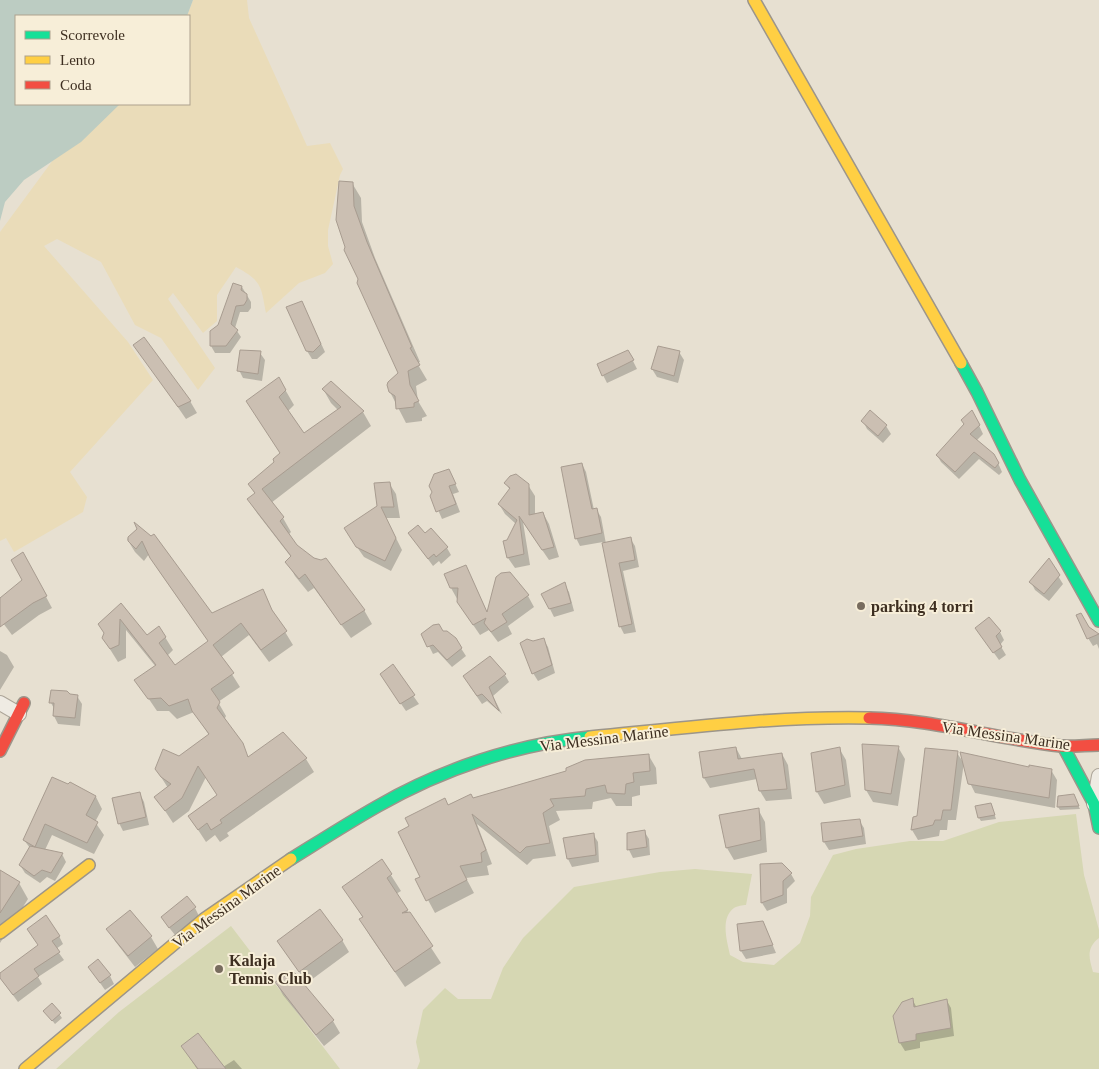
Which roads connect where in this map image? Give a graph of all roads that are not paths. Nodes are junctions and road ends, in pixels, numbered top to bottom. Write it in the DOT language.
graph roads {
  1 [pos="754,0"];
  2 [pos="1099,621"];
  3 [pos="0,704"];
  4 [pos="22,708"];
  5 [pos="1099,745"];
  6 [pos="1063,746"];
  7 [pos="0,751"];
  8 [pos="1099,776"];
  9 [pos="1094,804"];
  10 [pos="1099,828"];
  11 [pos="89,865"];
  12 [pos="0,933"];
  13 [pos="25,1069"];
  1 -- 2 [label="main road"];
  3 -- 4 [label="street"];
  4 -- 7 [label="main road"];
  5 -- 6 [label="main road, Via Messina Marine"];
  6 -- 9 [label="main road"];
  6 -- 13 [label="main road, Via Messina Marine"];
  8 -- 9 [label="street"];
  9 -- 10 [label="main road"];
  11 -- 12 [label="main road"];
}
